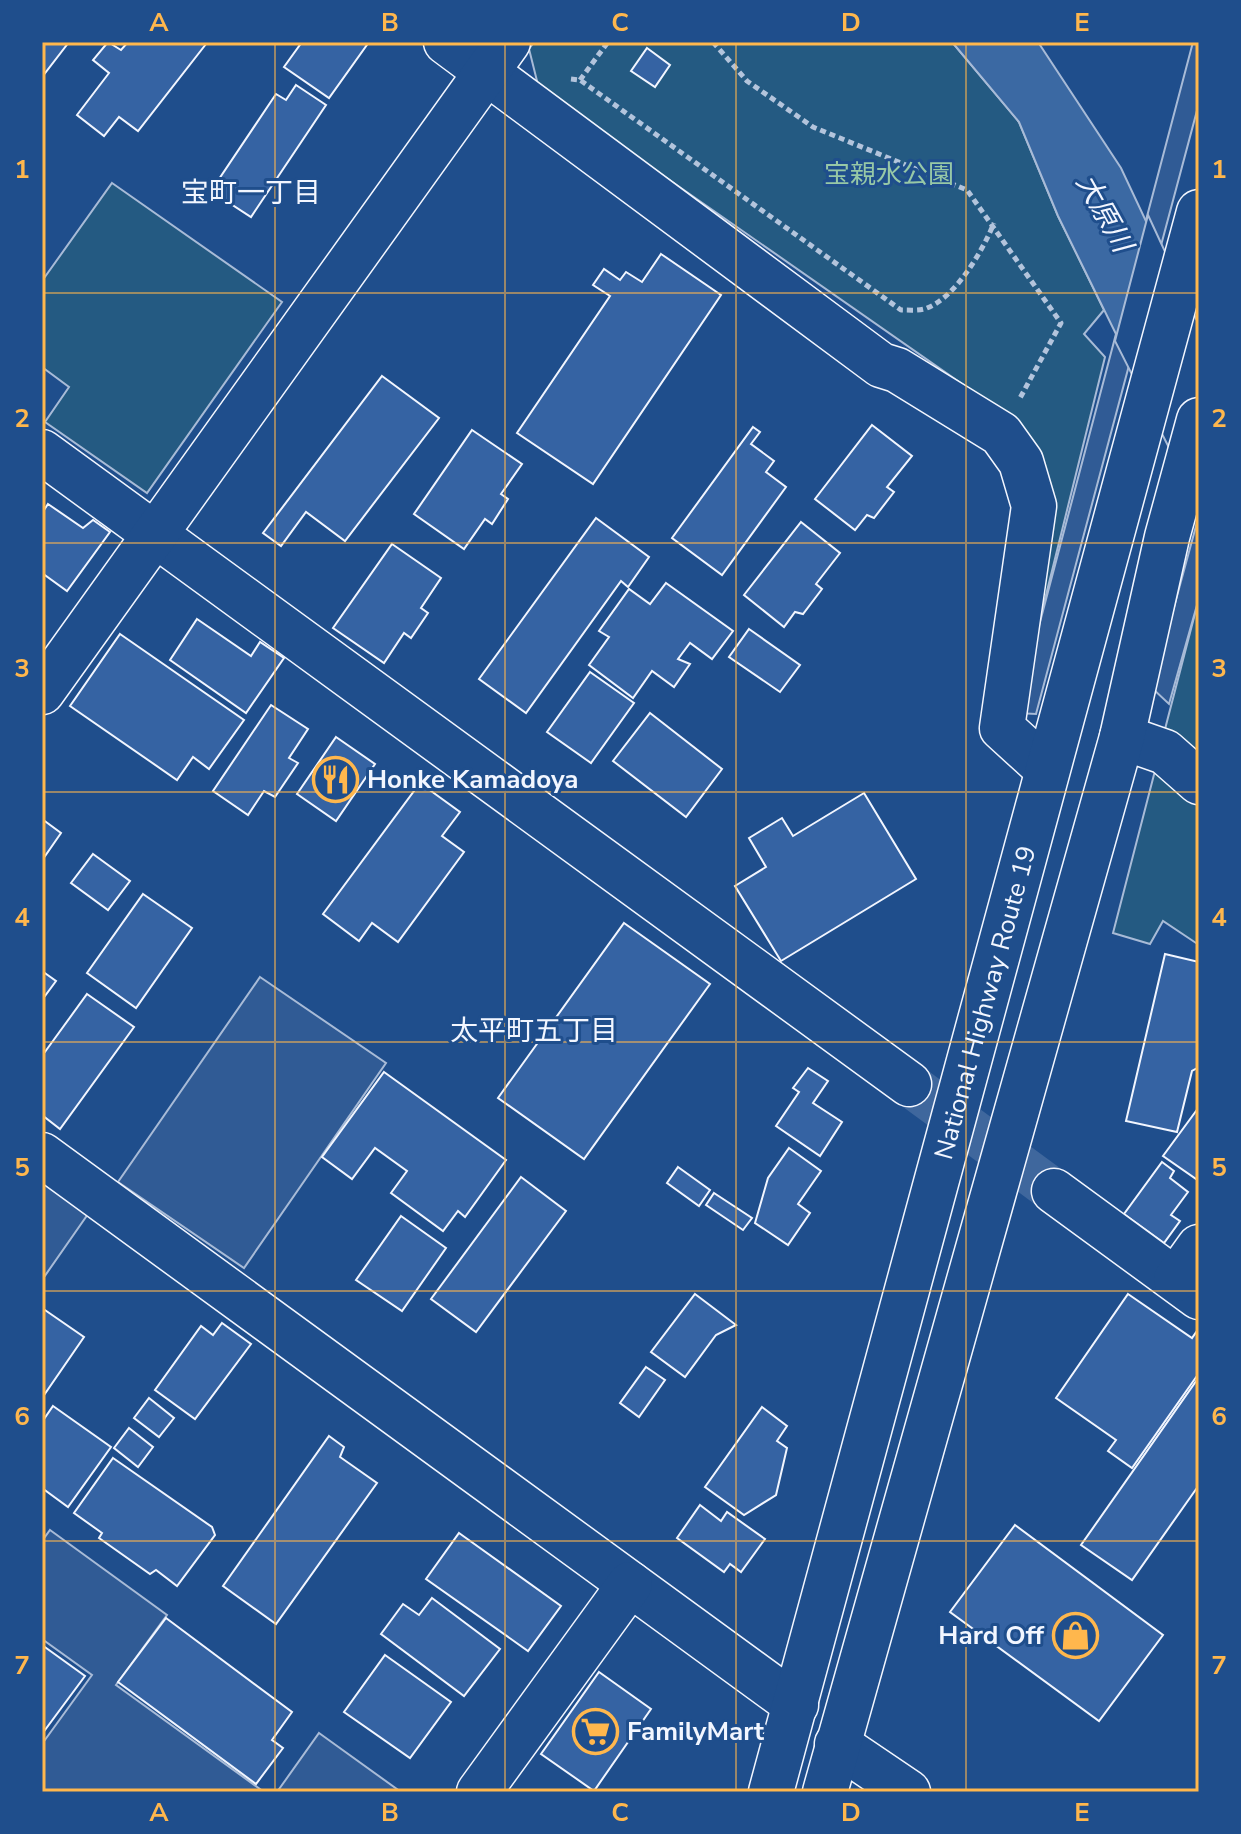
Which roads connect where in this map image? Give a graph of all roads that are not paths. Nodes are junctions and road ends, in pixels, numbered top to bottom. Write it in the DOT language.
graph roads {
  1 [pos="446,42"];
  2 [pos="497,57"];
  3 [pos="1199,212"];
  4 [pos="1199,420"];
  5 [pos="42,452"];
  6 [pos="155,534"];
  7 [pos="42,692"];
  8 [pos="1122,737"];
  9 [pos="1047,769"];
  10 [pos="1199,782"];
  11 [pos="909,1084"];
  12 [pos="42,1155"];
  13 [pos="1054,1191"];
  14 [pos="1191,1274"];
  15 [pos="630,1584"];
  16 [pos="796,1705"];
  17 [pos="837,1744"];
  18 [pos="479,1792"];
  19 [pos="771,1792"];
  20 [pos="825,1792"];
  21 [pos="908,1792"];
  1 -- 2 [label="main road"];
  2 -- 6 [label="main road"];
  2 -- 9 [label="main road"];
  3 -- 9 [label="main road, National Highway Route 19"];
  4 -- 8 [label="main road"];
  5 -- 6 [label="main road"];
  6 -- 7 [label="main road"];
  6 -- 11 [label="main road"];
  8 -- 10 [label="main road"];
  8 -- 17 [label="main road"];
  9 -- 16 [label="main road, National Highway Route 19"];
  12 -- 15 [label="main road"];
  13 -- 14 [label="main road"];
  15 -- 16 [label="main road"];
  15 -- 18 [label="main road"];
  16 -- 19 [label="main road, National Highway Route 19"];
  17 -- 20 [label="main road"];
  17 -- 21 [label="main road"];
}
